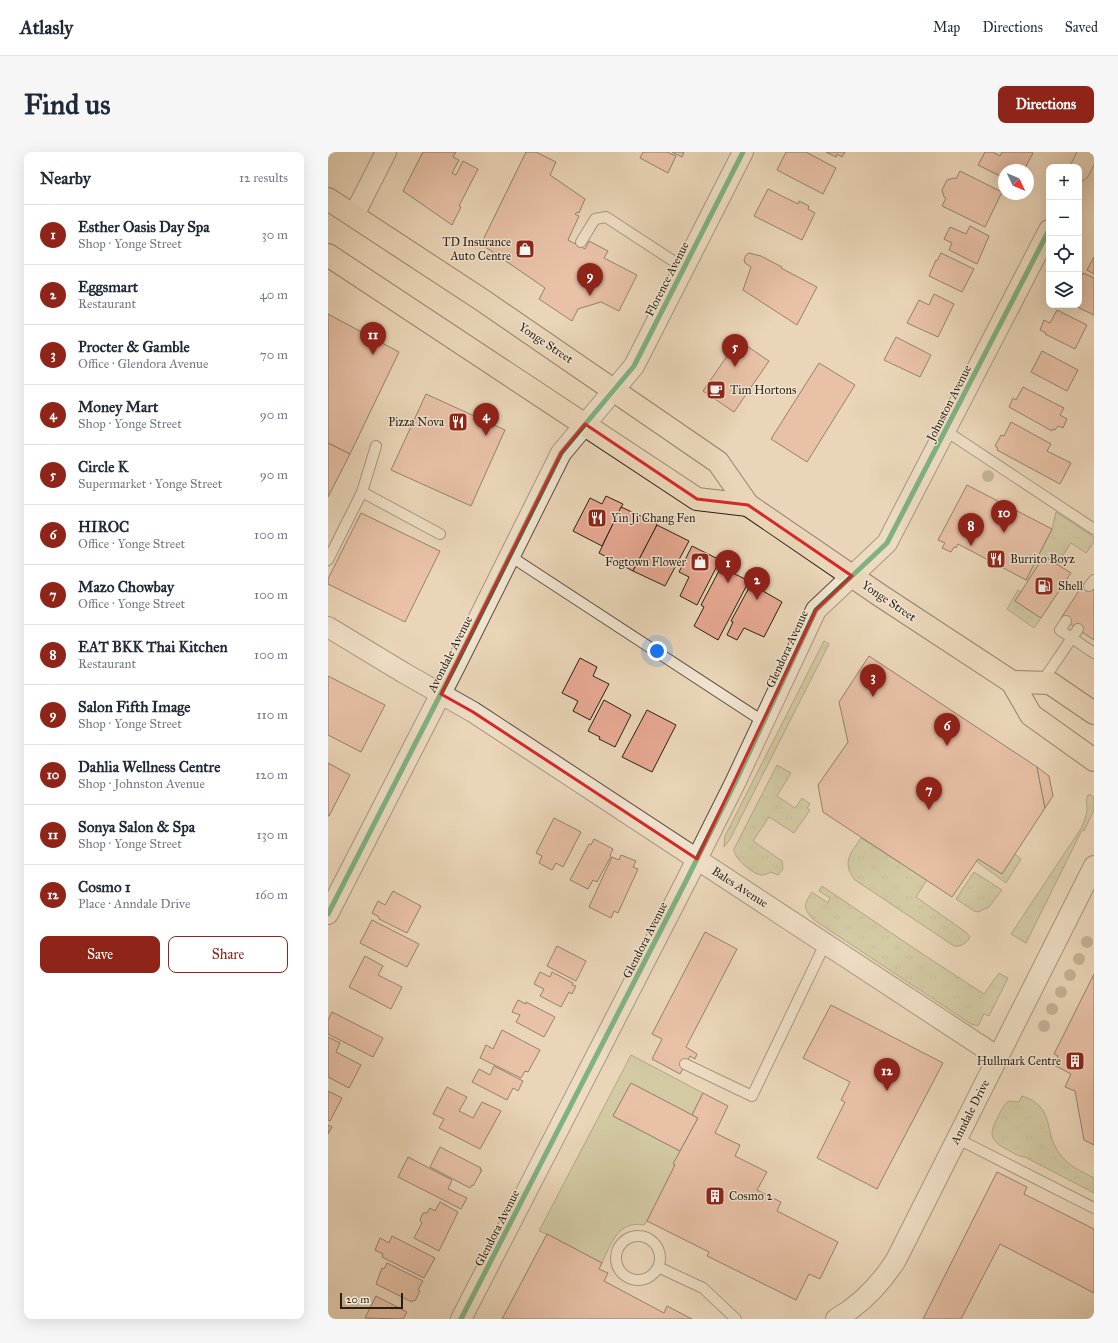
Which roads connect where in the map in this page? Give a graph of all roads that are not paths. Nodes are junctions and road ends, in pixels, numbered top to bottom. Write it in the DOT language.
graph roads {
  1 [pos="386,152"];
  2 [pos="743,152"];
  3 [pos="1089,152"];
  4 [pos="1082,165"];
  5 [pos="328,199"];
  6 [pos="354,215"];
  7 [pos="1046,236"];
  8 [pos="581,242"];
  9 [pos="328,255"];
  10 [pos="684,268"];
  11 [pos="614,390"];
  12 [pos="591,416"];
  13 [pos="946,431"];
  14 [pos="376,446"];
  15 [pos="362,492"];
  16 [pos="748,505"];
  17 [pos="1094,529"];
  18 [pos="440,534"];
  19 [pos="510,556"];
  20 [pos="328,560"];
  21 [pos="852,576"];
  22 [pos="1066,622"];
  23 [pos="328,626"];
  24 [pos="1078,629"];
  25 [pos="1091,638"];
  26 [pos="1072,639"];
  27 [pos="1085,647"];
  28 [pos="1094,653"];
  29 [pos="1012,682"];
  30 [pos="1042,682"];
  31 [pos="441,694"];
  32 [pos="1094,713"];
  33 [pos="764,722"];
  34 [pos="1094,760"];
  35 [pos="697,859"];
  36 [pos="1094,866"];
  37 [pos="328,914"];
  38 [pos="825,944"];
  39 [pos="998,1057"];
  40 [pos="685,1064"];
  41 [pos="956,1138"];
  42 [pos="1094,1208"];
  43 [pos="658,1267"];
  44 [pos="461,1319"];
  45 [pos="736,1319"];
  46 [pos="836,1319"];
  1 -- 6 [label="street"];
  2 -- 10 [label="street, Florence Avenue"];
  3 -- 4 [label="street"];
  5 -- 6 [label="main road, Yonge Street"];
  6 -- 11 [label="main road, Yonge Street"];
  7 -- 13 [label="street, Johnston Avenue"];
  8 -- 10 [label="lane"];
  9 -- 12 [label="main road, Yonge Street"];
  10 -- 11 [label="street, Florence Avenue"];
  11 -- 12 [label="street, Florence Avenue"];
  11 -- 16 [label="main road, Yonge Street"];
  12 -- 16 [label="main road, Yonge Street"];
  12 -- 19 [label="street, Avondale Avenue"];
  13 -- 17 [label="lane"];
  13 -- 21 [label="street, Johnston Avenue"];
  14 -- 15 [label="lane"];
  15 -- 18 [label="lane"];
  15 -- 20 [label="lane"];
  16 -- 21 [label="main road, Yonge Street"];
  19 -- 31 [label="street, Avondale Avenue"];
  19 -- 33 [label="lane"];
  21 -- 29 [label="main road, Yonge Street"];
  21 -- 33 [label="street, Glendora Avenue"];
  22 -- 26 [label="lane"];
  23 -- 31 [label="street, Bales Avenue"];
  24 -- 26 [label="lane"];
  25 -- 27 [label="lane"];
  26 -- 27 [label="lane"];
  26 -- 30 [label="lane"];
  27 -- 28 [label="lane"];
  29 -- 30 [label="main road"];
  29 -- 34 [label="main road, Yonge Street"];
  30 -- 32 [label="main road"];
  31 -- 35 [label="street, Bales Avenue"];
  31 -- 37 [label="street, Avondale Avenue"];
  33 -- 35 [label="street, Glendora Avenue"];
  35 -- 38 [label="street, Bales Avenue"];
  35 -- 44 [label="street, Glendora Avenue"];
  36 -- 39 [label="street, Anndale Drive"];
  38 -- 39 [label="street, Bales Avenue"];
  38 -- 40 [label="lane"];
  39 -- 41 [label="street, Anndale Drive"];
  41 -- 42 [label="lane"];
  41 -- 46 [label="street, Anndale Drive"];
  43 -- 43 [label="lane"];
  43 -- 45 [label="lane"];
}
